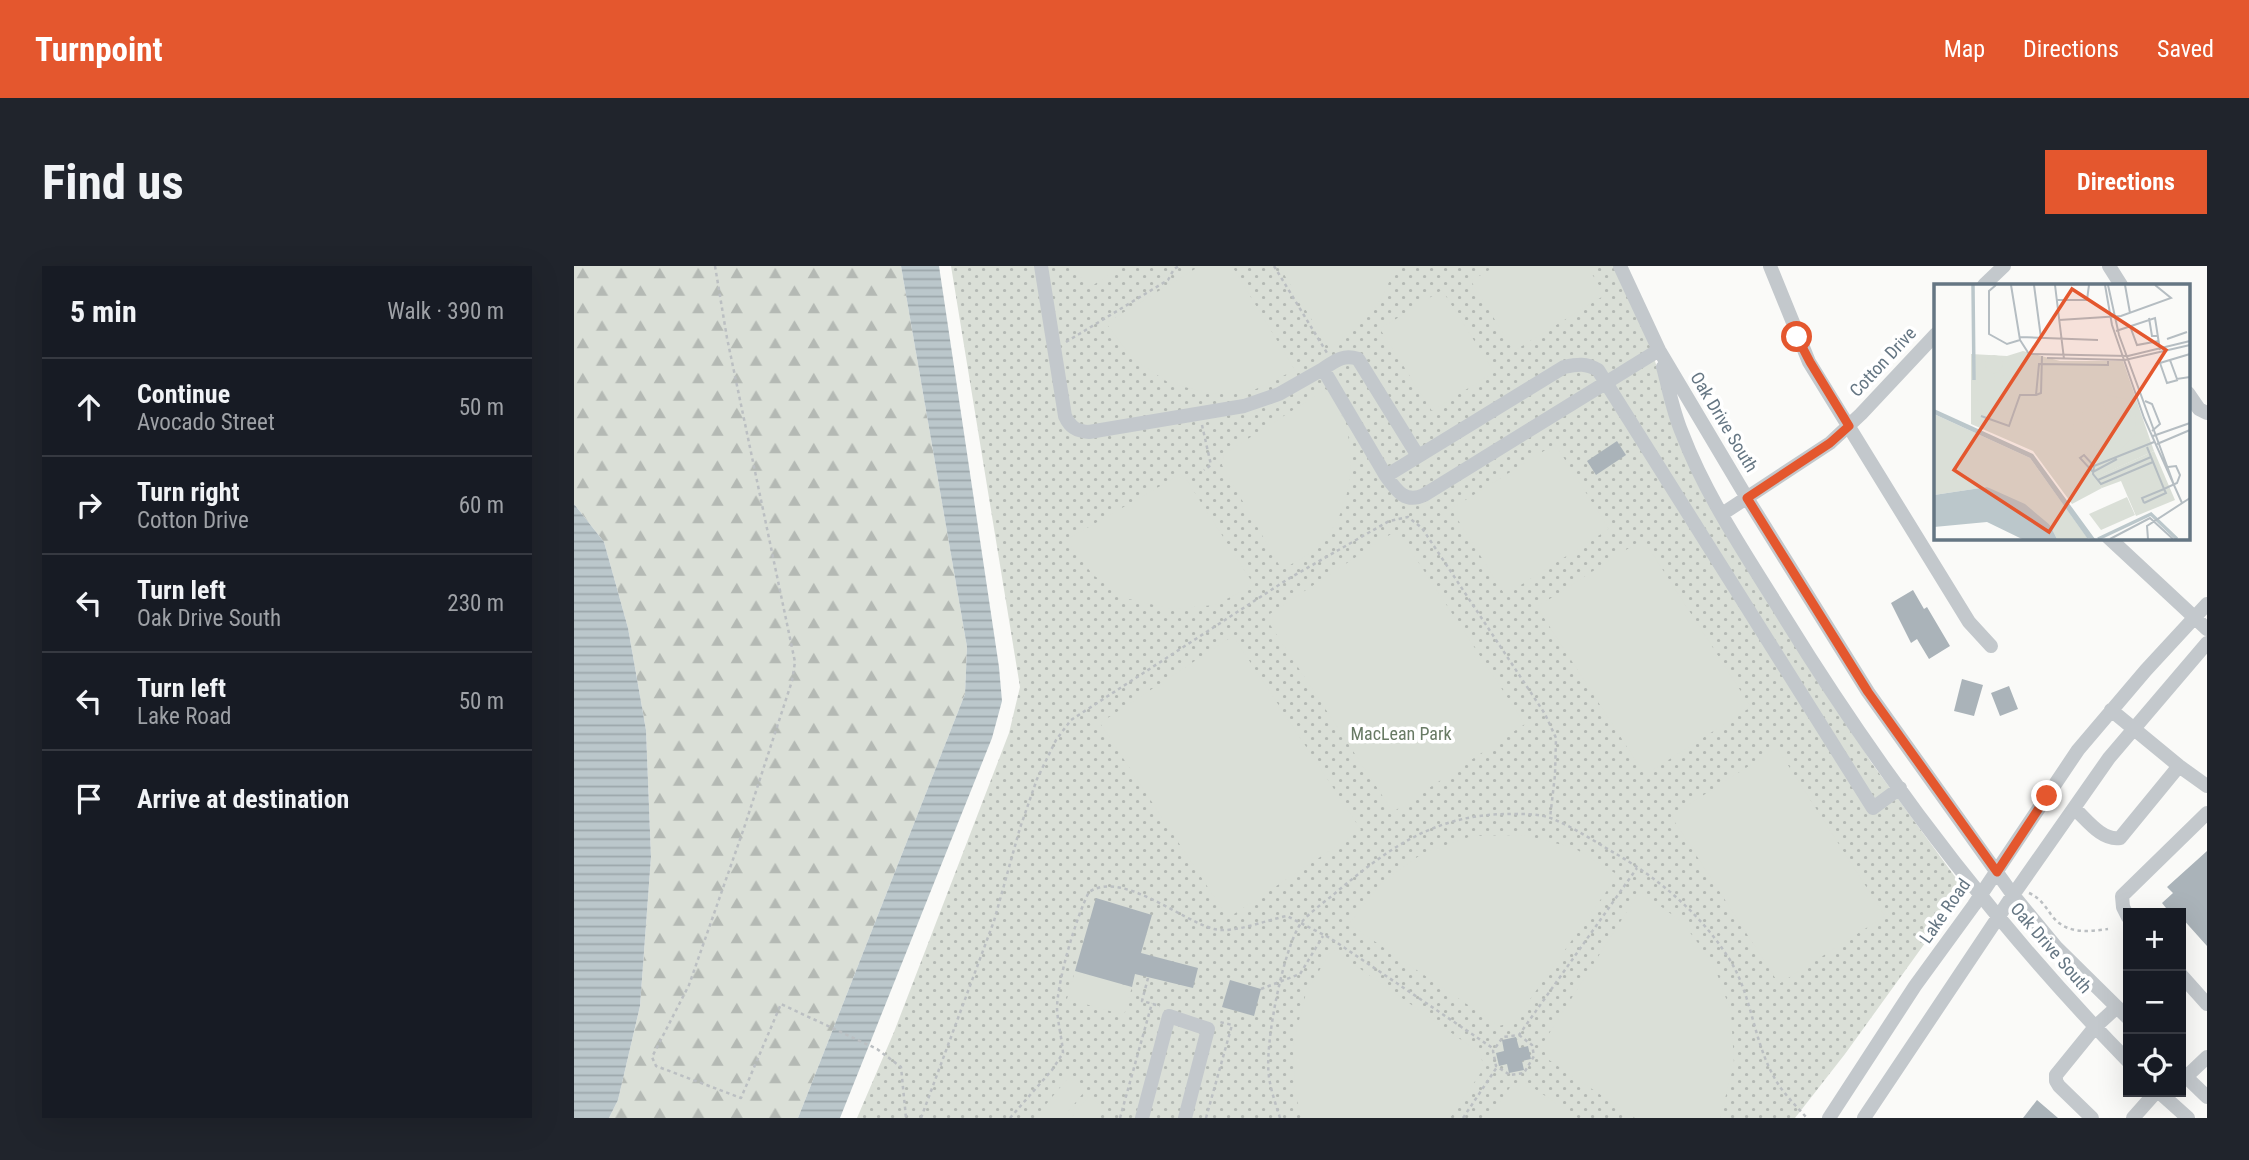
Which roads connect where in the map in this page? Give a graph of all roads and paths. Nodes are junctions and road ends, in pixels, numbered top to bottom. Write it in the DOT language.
graph roads {
  1 [pos="715,266"];
  2 [pos="1041,266"];
  3 [pos="1179,266"];
  4 [pos="1274,266"];
  5 [pos="1620,266"];
  6 [pos="2004,266"];
  7 [pos="2109,266"];
  8 [pos="1775,269"];
  9 [pos="1984,284"];
  10 [pos="2120,284"];
  11 [pos="1934,336"];
  12 [pos="1054,349"];
  13 [pos="1659,350"];
  14 [pos="1328,366"];
  15 [pos="1605,382"];
  16 [pos="2190,396"];
  17 [pos="2207,413"];
  18 [pos="1199,415"];
  19 [pos="1849,426"];
  20 [pos="1418,456"];
  21 [pos="1204,470"];
  22 [pos="1386,476"];
  23 [pos="1747,498"];
  24 [pos="1722,514"];
  25 [pos="2110,539"];
  26 [pos="2207,604"];
  27 [pos="2193,617"];
  28 [pos="2207,629"];
  29 [pos="2207,643"];
  30 [pos="1991,646"];
  31 [pos="2111,710"];
  32 [pos="2134,729"];
  33 [pos="2179,766"];
  34 [pos="2207,786"];
  35 [pos="1900,788"];
  36 [pos="2075,809"];
  37 [pos="2207,813"];
  38 [pos="1550,818"];
  39 [pos="1637,868"];
  40 [pos="1997,872"];
  41 [pos="2020,893"];
  42 [pos="1980,895"];
  43 [pos="2124,908"];
  44 [pos="1998,918"];
  45 [pos="1301,923"];
  46 [pos="2108,929"];
  47 [pos="1323,936"];
  48 [pos="1281,981"];
  49 [pos="2186,981"];
  50 [pos="1261,989"];
  51 [pos="1152,1003"];
  52 [pos="2207,1004"];
  53 [pos="2117,1007"];
  54 [pos="2123,1013"];
  55 [pos="2095,1027"];
  56 [pos="1519,1035"];
  57 [pos="1494,1049"];
  58 [pos="2123,1055"];
  59 [pos="2207,1057"];
  60 [pos="1497,1067"];
  61 [pos="2186,1072"];
  62 [pos="2186,1077"];
  63 [pos="2152,1097"];
  64 [pos="2163,1097"];
  65 [pos="2207,1097"];
  66 [pos="1116,1109"];
  67 [pos="1122,1111"];
  68 [pos="906,1118"];
  69 [pos="921,1118"];
  70 [pos="1010,1118"];
  71 [pos="1120,1118"];
  72 [pos="1142,1118"];
  73 [pos="1185,1118"];
  74 [pos="1280,1118"];
  75 [pos="1463,1118"];
  76 [pos="1807,1118"];
  77 [pos="1829,1118"];
  78 [pos="1864,1118"];
  79 [pos="2092,1118"];
  80 [pos="2133,1118"];
  81 [pos="2188,1118"];
  1 -- 68 [label="path"];
  2 -- 12 [label="street"];
  3 -- 12 [label="path"];
  4 -- 14 [label="path"];
  5 -- 13 [label="street, Oak Drive South"];
  6 -- 9 [label="street"];
  7 -- 10 [label="street"];
  8 -- 19 [label="street"];
  11 -- 19 [label="street, Cotton Drive"];
  12 -- 18 [label="street"];
  13 -- 15 [label="street"];
  13 -- 23 [label="street, Oak Drive South"];
  13 -- 24 [label="street, Oak Drive South"];
  14 -- 18 [label="street"];
  14 -- 20 [label="street"];
  14 -- 22 [label="street"];
  15 -- 20 [label="street"];
  15 -- 22 [label="street"];
  15 -- 35 [label="street"];
  16 -- 17 [label="street"];
  18 -- 21 [label="path"];
  19 -- 23 [label="street, Cotton Drive"];
  19 -- 30 [label="street"];
  20 -- 22 [label="street"];
  23 -- 24 [label="street, Cotton Drive"];
  23 -- 40 [label="street, Oak Drive South"];
  24 -- 35 [label="street, Oak Drive South"];
  25 -- 27 [label="street"];
  26 -- 27 [label="street, Lake Road"];
  27 -- 28 [label="street"];
  27 -- 31 [label="street, Lake Road"];
  29 -- 32 [label="street"];
  31 -- 32 [label="street"];
  31 -- 40 [label="street, Lake Road"];
  32 -- 33 [label="street"];
  32 -- 36 [label="street"];
  33 -- 34 [label="street"];
  33 -- 36 [label="street"];
  35 -- 42 [label="street, Oak Drive South"];
  36 -- 41 [label="street"];
  37 -- 43 [label="street"];
  38 -- 39 [label="path"];
  38 -- 45 [label="path"];
  38 -- 69 [label="path"];
  39 -- 56 [label="path"];
  39 -- 76 [label="path"];
  40 -- 41 [label="street, Oak Drive South"];
  40 -- 42 [label="street, Lake Road"];
  41 -- 44 [label="street"];
  41 -- 46 [label="path"];
  41 -- 53 [label="street, Oak Drive South"];
  42 -- 44 [label="street, Oak Drive South"];
  42 -- 77 [label="street, Lake Road"];
  44 -- 55 [label="street, Oak Drive South"];
  44 -- 78 [label="street"];
  45 -- 47 [label="path"];
  45 -- 48 [label="path"];
  45 -- 70 [label="path"];
  47 -- 48 [label="path"];
  47 -- 57 [label="path"];
  48 -- 50 [label="path"];
  48 -- 74 [label="path"];
  49 -- 52 [label="street"];
  51 -- 67 [label="path"];
  53 -- 54 [label="street, Oak Drive South"];
  53 -- 55 [label="street"];
  55 -- 58 [label="street, Oak Drive South"];
  55 -- 79 [label="street"];
  56 -- 57 [label="path"];
  56 -- 60 [label="path"];
  57 -- 60 [label="path"];
  59 -- 61 [label="street"];
  60 -- 75 [label="path"];
  62 -- 65 [label="street"];
  63 -- 80 [label="street"];
  64 -- 81 [label="street"];
  66 -- 67 [label="path"];
  67 -- 71 [label="path"];
  72 -- 73 [label="street"];
}
